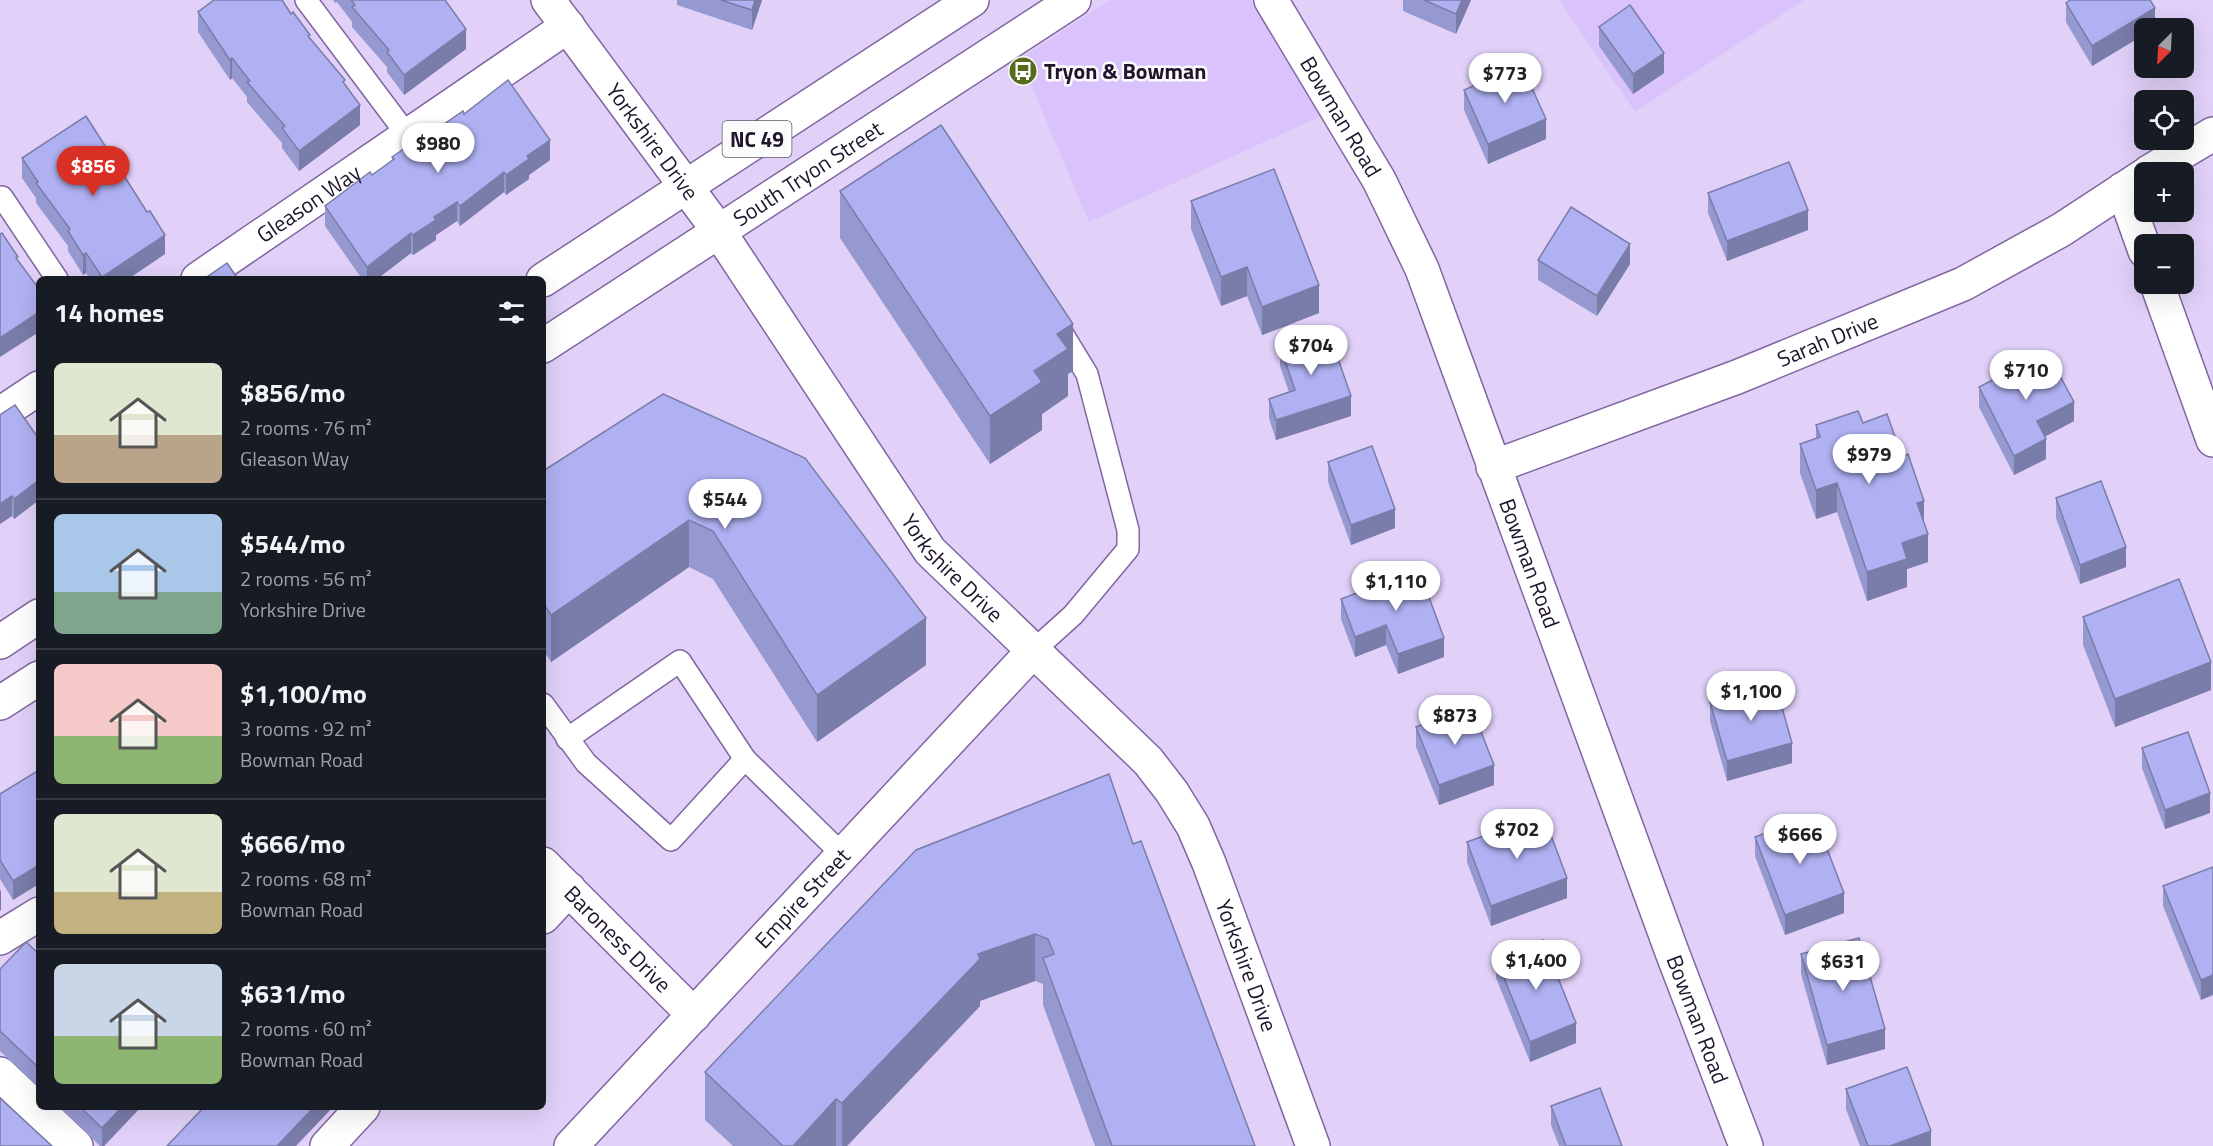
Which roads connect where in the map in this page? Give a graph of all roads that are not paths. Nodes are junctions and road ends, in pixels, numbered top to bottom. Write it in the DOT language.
graph roads {
  1 [pos="306,0"];
  2 [pos="548,0"];
  3 [pos="972,0"];
  4 [pos="1074,0"];
  5 [pos="1271,0"];
  6 [pos="568,26"];
  7 [pos="2213,134"];
  8 [pos="408,135"];
  9 [pos="2167,162"];
  10 [pos="2134,182"];
  11 [pos="686,185"];
  12 [pos="2,197"];
  13 [pos="718,230"];
  14 [pos="55,276"];
  15 [pos="202,276"];
  16 [pos="546,278"];
  17 [pos="2161,294"];
  18 [pos="1050,313"];
  19 [pos="546,344"];
  20 [pos="36,390"];
  21 [pos="0,414"];
  22 [pos="2213,440"];
  23 [pos="1492,467"];
  24 [pos="36,618"];
  25 [pos="0,642"];
  26 [pos="1033,651"];
  27 [pos="36,680"];
  28 [pos="0,703"];
  29 [pos="546,708"];
  30 [pos="567,739"];
  31 [pos="745,759"];
  32 [pos="844,856"];
  33 [pos="546,867"];
  34 [pos="569,889"];
  35 [pos="546,914"];
  36 [pos="36,916"];
  37 [pos="0,938"];
  38 [pos="694,1015"];
  39 [pos="0,1074"];
  40 [pos="36,1108"];
  41 [pos="38,1110"];
  42 [pos="360,1110"];
  43 [pos="76,1146"];
  44 [pos="327,1146"];
  45 [pos="571,1146"];
  46 [pos="1313,1146"];
  47 [pos="1746,1146"];
  1 -- 8 [label="lane"];
  2 -- 6 [label="street, Yorkshire Drive"];
  3 -- 11 [label="street, NC 49"];
  4 -- 13 [label="street, South Tryon Street / NC 49"];
  5 -- 23 [label="street, Bowman Road"];
  6 -- 8 [label="street, Gleason Way"];
  6 -- 11 [label="street, Yorkshire Drive"];
  7 -- 9 [label="street, Sarah Drive"];
  8 -- 15 [label="street, Gleason Way"];
  10 -- 23 [label="street, Sarah Drive"];
  11 -- 13 [label="street, Yorkshire Drive"];
  11 -- 16 [label="street, NC 49"];
  12 -- 14 [label="lane"];
  13 -- 19 [label="street, South Tryon Street / NC 49"];
  13 -- 26 [label="street, Yorkshire Drive"];
  17 -- 22 [label="street"];
  18 -- 26 [label="lane"];
  20 -- 21 [label="street"];
  23 -- 47 [label="street, Bowman Road"];
  24 -- 25 [label="street"];
  26 -- 32 [label="street, Empire Street"];
  26 -- 46 [label="street, Yorkshire Drive"];
  27 -- 28 [label="street"];
  29 -- 30 [label="lane"];
  30 -- 31 [label="lane"];
  30 -- 31 [label="lane"];
  31 -- 32 [label="lane"];
  32 -- 38 [label="street, Empire Street"];
  33 -- 34 [label="street, Baroness Drive"];
  34 -- 35 [label="street"];
  34 -- 38 [label="street, Baroness Drive"];
  36 -- 37 [label="street"];
  38 -- 45 [label="street, Empire Street"];
  39 -- 40 [label="street"];
  41 -- 43 [label="street"];
  42 -- 44 [label="street"];
}
